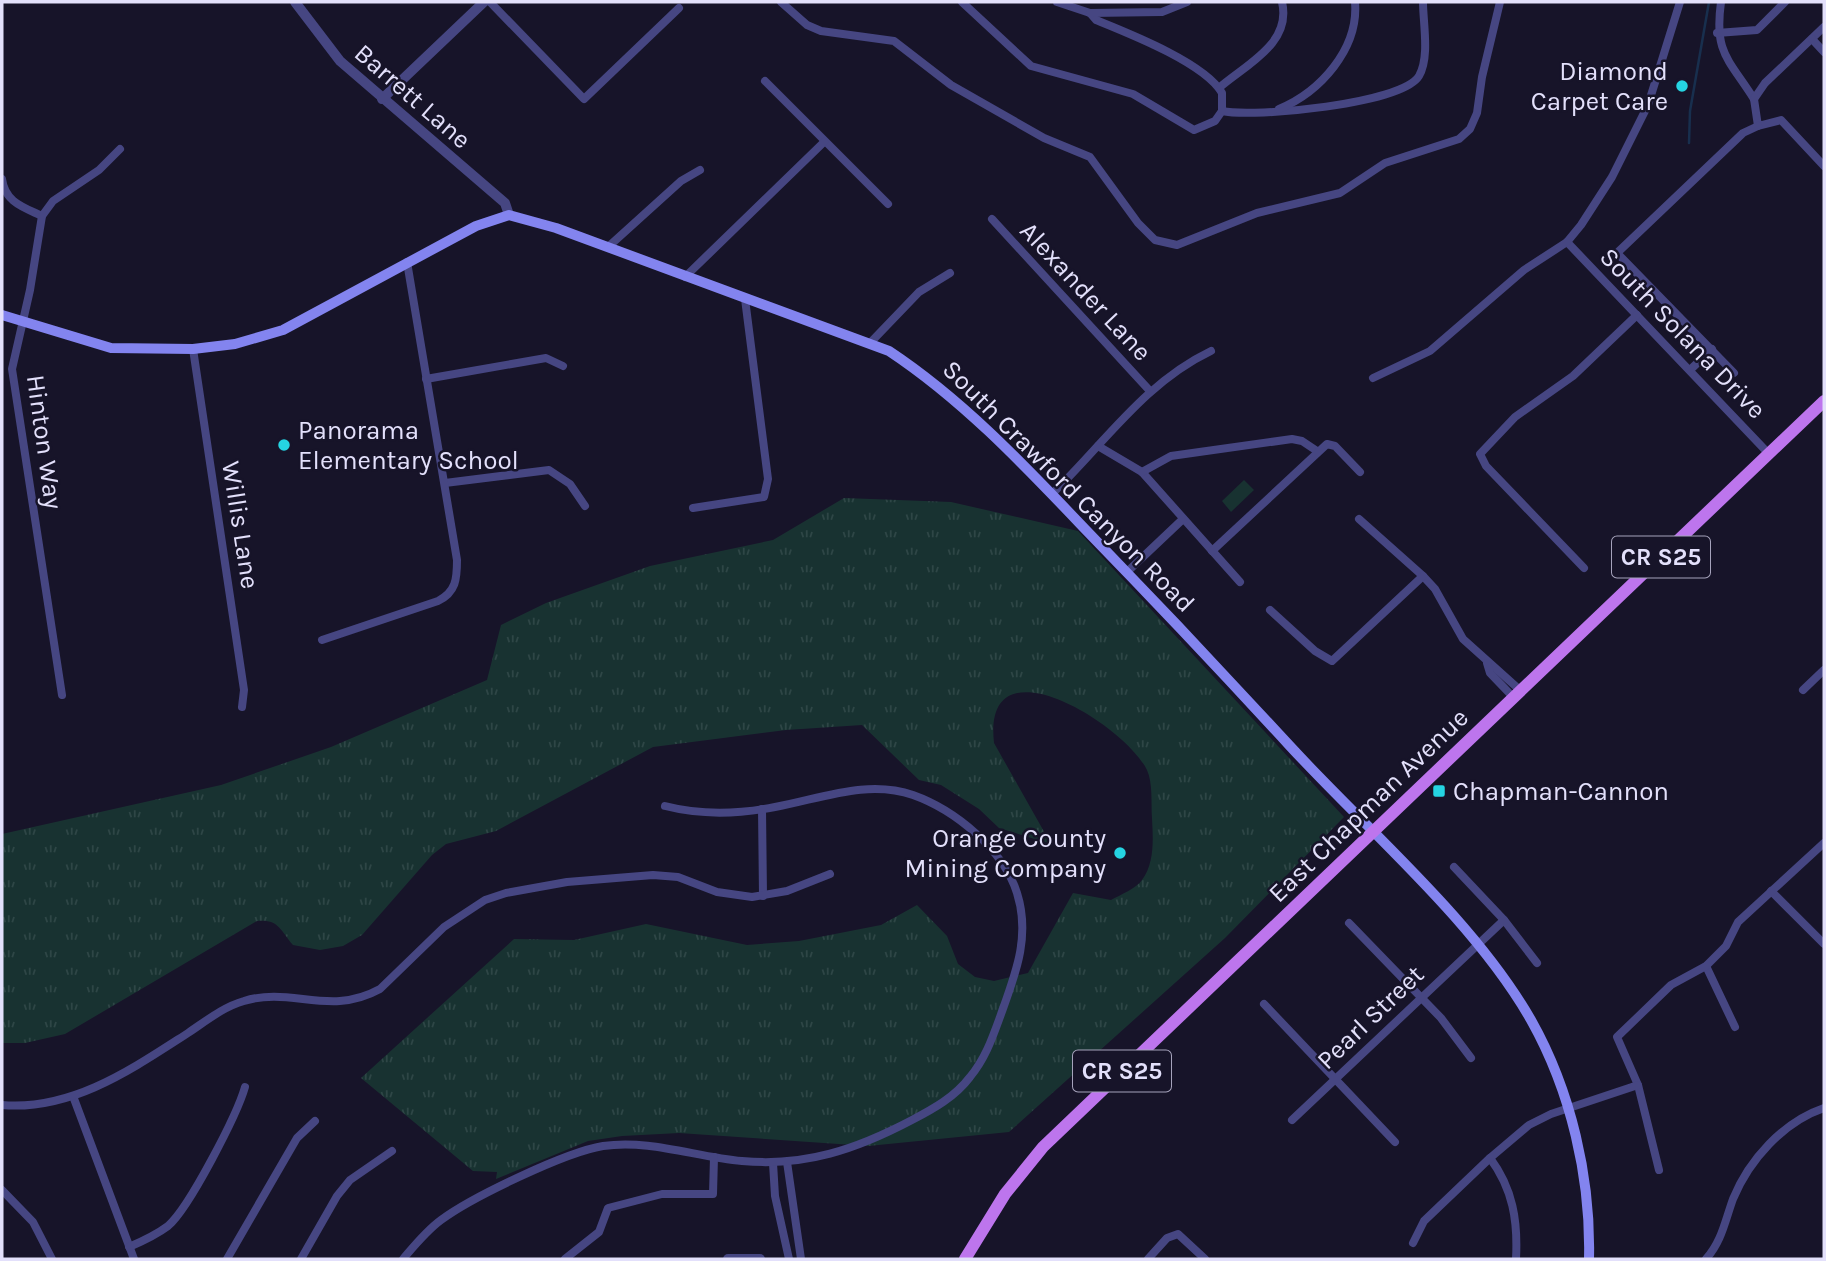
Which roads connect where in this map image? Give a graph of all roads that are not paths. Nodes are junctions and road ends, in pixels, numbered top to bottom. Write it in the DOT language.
graph roads {
  1 [pos="295,2"];
  2 [pos="484,2"];
  3 [pos="489,2"];
  4 [pos="781,2"];
  5 [pos="962,2"];
  6 [pos="1057,2"];
  7 [pos="1187,2"];
  8 [pos="1282,2"];
  9 [pos="1355,2"];
  10 [pos="1423,2"];
  11 [pos="1500,2"];
  12 [pos="1679,2"];
  13 [pos="1721,2"];
  14 [pos="1785,2"];
  15 [pos="679,8"];
  16 [pos="1090,13"];
  17 [pos="1824,27"];
  18 [pos="1717,33"];
  19 [pos="1812,39"];
  20 [pos="1824,52"];
  21 [pos="765,81"];
  22 [pos="1219,88"];
  23 [pos="382,99"];
  24 [pos="1754,99"];
  25 [pos="1222,111"];
  26 [pos="1275,111"];
  27 [pos="1758,126"];
  28 [pos="824,142"];
  29 [pos="120,149"];
  30 [pos="1824,166"];
  31 [pos="700,170"];
  32 [pos="2,179"];
  33 [pos="888,204"];
  34 [pos="509,215"];
  35 [pos="42,216"];
  36 [pos="992,219"];
  37 [pos="1567,242"];
  38 [pos="608,247"];
  39 [pos="407,262"];
  40 [pos="950,273"];
  41 [pos="685,276"];
  42 [pos="745,299"];
  43 [pos="2,315"];
  44 [pos="1637,315"];
  45 [pos="22,321"];
  46 [pos="871,342"];
  47 [pos="193,349"];
  48 [pos="1712,349"];
  49 [pos="1211,351"];
  50 [pos="563,366"];
  51 [pos="1690,370"];
  52 [pos="1734,373"];
  53 [pos="1373,378"];
  54 [pos="426,379"];
  55 [pos="1150,391"];
  56 [pos="1824,401"];
  57 [pos="1098,446"];
  58 [pos="1317,452"];
  59 [pos="1769,454"];
  60 [pos="1142,472"];
  61 [pos="1360,472"];
  62 [pos="444,483"];
  63 [pos="1052,494"];
  64 [pos="585,506"];
  65 [pos="692,508"];
  66 [pos="1183,519"];
  67 [pos="1359,519"];
  68 [pos="1212,551"];
  69 [pos="1584,568"];
  70 [pos="1127,572"];
  71 [pos="1423,576"];
  72 [pos="1240,582"];
  73 [pos="1270,610"];
  74 [pos="322,640"];
  75 [pos="1824,670"];
  76 [pos="1803,690"];
  77 [pos="1517,694"];
  78 [pos="62,695"];
  79 [pos="242,708"];
  80 [pos="665,806"];
  81 [pos="762,809"];
  82 [pos="1373,832"];
  83 [pos="1824,844"];
  84 [pos="1454,866"];
  85 [pos="830,874"];
  86 [pos="1771,891"];
  87 [pos="763,896"];
  88 [pos="1504,920"];
  89 [pos="1349,923"];
  90 [pos="1824,944"];
  91 [pos="1476,945"];
  92 [pos="1537,963"];
  93 [pos="1706,966"];
  94 [pos="1421,997"];
  95 [pos="1264,1004"];
  96 [pos="1735,1027"];
  97 [pos="1471,1058"];
  98 [pos="1335,1079"];
  99 [pos="1638,1086"];
  100 [pos="245,1087"];
  101 [pos="73,1096"];
  102 [pos="2,1105"];
  103 [pos="1567,1108"];
  104 [pos="1824,1108"];
  105 [pos="1292,1120"];
  106 [pos="315,1121"];
  107 [pos="1395,1142"];
  108 [pos="392,1151"];
  109 [pos="714,1157"];
  110 [pos="1490,1158"];
  111 [pos="787,1162"];
  112 [pos="773,1163"];
  113 [pos="1659,1170"];
  114 [pos="2,1190"];
  115 [pos="1413,1243"];
  116 [pos="129,1247"];
  117 [pos="51,1259"];
  118 [pos="134,1259"];
  119 [pos="228,1259"];
  120 [pos="301,1259"];
  121 [pos="403,1259"];
  122 [pos="565,1259"];
  123 [pos="728,1259"];
  124 [pos="760,1259"];
  125 [pos="789,1259"];
  126 [pos="802,1259"];
  127 [pos="965,1259"];
  128 [pos="1148,1259"];
  129 [pos="1205,1259"];
  130 [pos="1516,1259"];
  131 [pos="1589,1259"];
  132 [pos="1706,1259"];
  1 -- 23 [label="street, Barrett Lane"];
  2 -- 23 [label="street"];
  3 -- 15 [label="street"];
  4 -- 11 [label="street"];
  5 -- 25 [label="street"];
  6 -- 16 [label="street"];
  7 -- 16 [label="street"];
  8 -- 22 [label="street"];
  9 -- 26 [label="street"];
  10 -- 26 [label="street"];
  12 -- 37 [label="street"];
  13 -- 18 [label="street"];
  14 -- 18 [label="street"];
  16 -- 22 [label="street"];
  17 -- 19 [label="street"];
  18 -- 24 [label="street"];
  19 -- 20 [label="street"];
  19 -- 24 [label="street"];
  21 -- 28 [label="street"];
  22 -- 25 [label="street"];
  23 -- 34 [label="street, Barrett Lane"];
  24 -- 27 [label="street"];
  25 -- 26 [label="street"];
  27 -- 30 [label="street"];
  27 -- 48 [label="street"];
  28 -- 33 [label="street"];
  28 -- 41 [label="street"];
  29 -- 35 [label="street"];
  31 -- 38 [label="street"];
  32 -- 35 [label="street"];
  34 -- 38 [label="main road, South Crawford Canyon Road"];
  34 -- 39 [label="main road"];
  35 -- 45 [label="street, Hinton Way"];
  36 -- 55 [label="street, Alexander Lane"];
  37 -- 44 [label="street, South Solana Drive"];
  37 -- 53 [label="street"];
  38 -- 41 [label="main road, South Crawford Canyon Road"];
  39 -- 47 [label="main road"];
  39 -- 54 [label="street"];
  40 -- 46 [label="street"];
  41 -- 42 [label="main road, South Crawford Canyon Road"];
  42 -- 46 [label="main road, South Crawford Canyon Road"];
  42 -- 65 [label="street"];
  43 -- 45 [label="main road"];
  44 -- 51 [label="street, South Solana Drive"];
  44 -- 69 [label="street"];
  45 -- 47 [label="main road"];
  45 -- 78 [label="street, Hinton Way"];
  46 -- 63 [label="main road, South Crawford Canyon Road"];
  47 -- 79 [label="street, Willis Lane"];
  48 -- 51 [label="street"];
  48 -- 52 [label="street"];
  49 -- 55 [label="street"];
  50 -- 54 [label="street"];
  51 -- 59 [label="street, South Solana Drive"];
  54 -- 62 [label="street"];
  55 -- 57 [label="street"];
  56 -- 59 [label="main road, East Chapman Avenue / CR S25"];
  57 -- 60 [label="street"];
  57 -- 63 [label="street"];
  58 -- 60 [label="street"];
  58 -- 61 [label="street"];
  58 -- 68 [label="street"];
  59 -- 77 [label="main road, East Chapman Avenue / CR S25"];
  60 -- 66 [label="street"];
  62 -- 64 [label="street"];
  62 -- 74 [label="street"];
  63 -- 70 [label="main road, South Crawford Canyon Road"];
  66 -- 68 [label="street"];
  66 -- 70 [label="street"];
  67 -- 71 [label="street"];
  68 -- 72 [label="street"];
  70 -- 82 [label="main road, South Crawford Canyon Road"];
  71 -- 73 [label="street"];
  71 -- 77 [label="street"];
  75 -- 76 [label="street"];
  77 -- 82 [label="main road, East Chapman Avenue / CR S25"];
  80 -- 81 [label="street"];
  81 -- 87 [label="street"];
  81 -- 111 [label="street"];
  82 -- 91 [label="main road, South Crawford Canyon Road"];
  82 -- 127 [label="main road, East Chapman Avenue / CR S25"];
  83 -- 86 [label="street"];
  84 -- 88 [label="street"];
  85 -- 87 [label="street"];
  86 -- 90 [label="street"];
  86 -- 93 [label="street"];
  87 -- 101 [label="street"];
  88 -- 91 [label="street, Pearl Street"];
  88 -- 92 [label="street"];
  89 -- 94 [label="street"];
  91 -- 94 [label="street, Pearl Street"];
  91 -- 103 [label="main road, South Crawford Canyon Road"];
  93 -- 96 [label="street"];
  93 -- 99 [label="street"];
  94 -- 97 [label="street"];
  94 -- 98 [label="street, Pearl Street"];
  95 -- 98 [label="street"];
  98 -- 105 [label="street, Pearl Street"];
  98 -- 107 [label="street"];
  99 -- 103 [label="street"];
  99 -- 113 [label="street"];
  100 -- 116 [label="street"];
  101 -- 102 [label="street"];
  101 -- 116 [label="street"];
  103 -- 110 [label="street"];
  103 -- 131 [label="main road, South Crawford Canyon Road"];
  104 -- 132 [label="street"];
  106 -- 119 [label="street"];
  108 -- 120 [label="street"];
  109 -- 112 [label="street"];
  109 -- 121 [label="street"];
  109 -- 122 [label="street"];
  110 -- 115 [label="street"];
  110 -- 130 [label="street"];
  111 -- 112 [label="street"];
  111 -- 126 [label="street"];
  112 -- 125 [label="street"];
  114 -- 117 [label="street"];
  116 -- 118 [label="street"];
  123 -- 124 [label="street"];
  128 -- 129 [label="street"];
}
